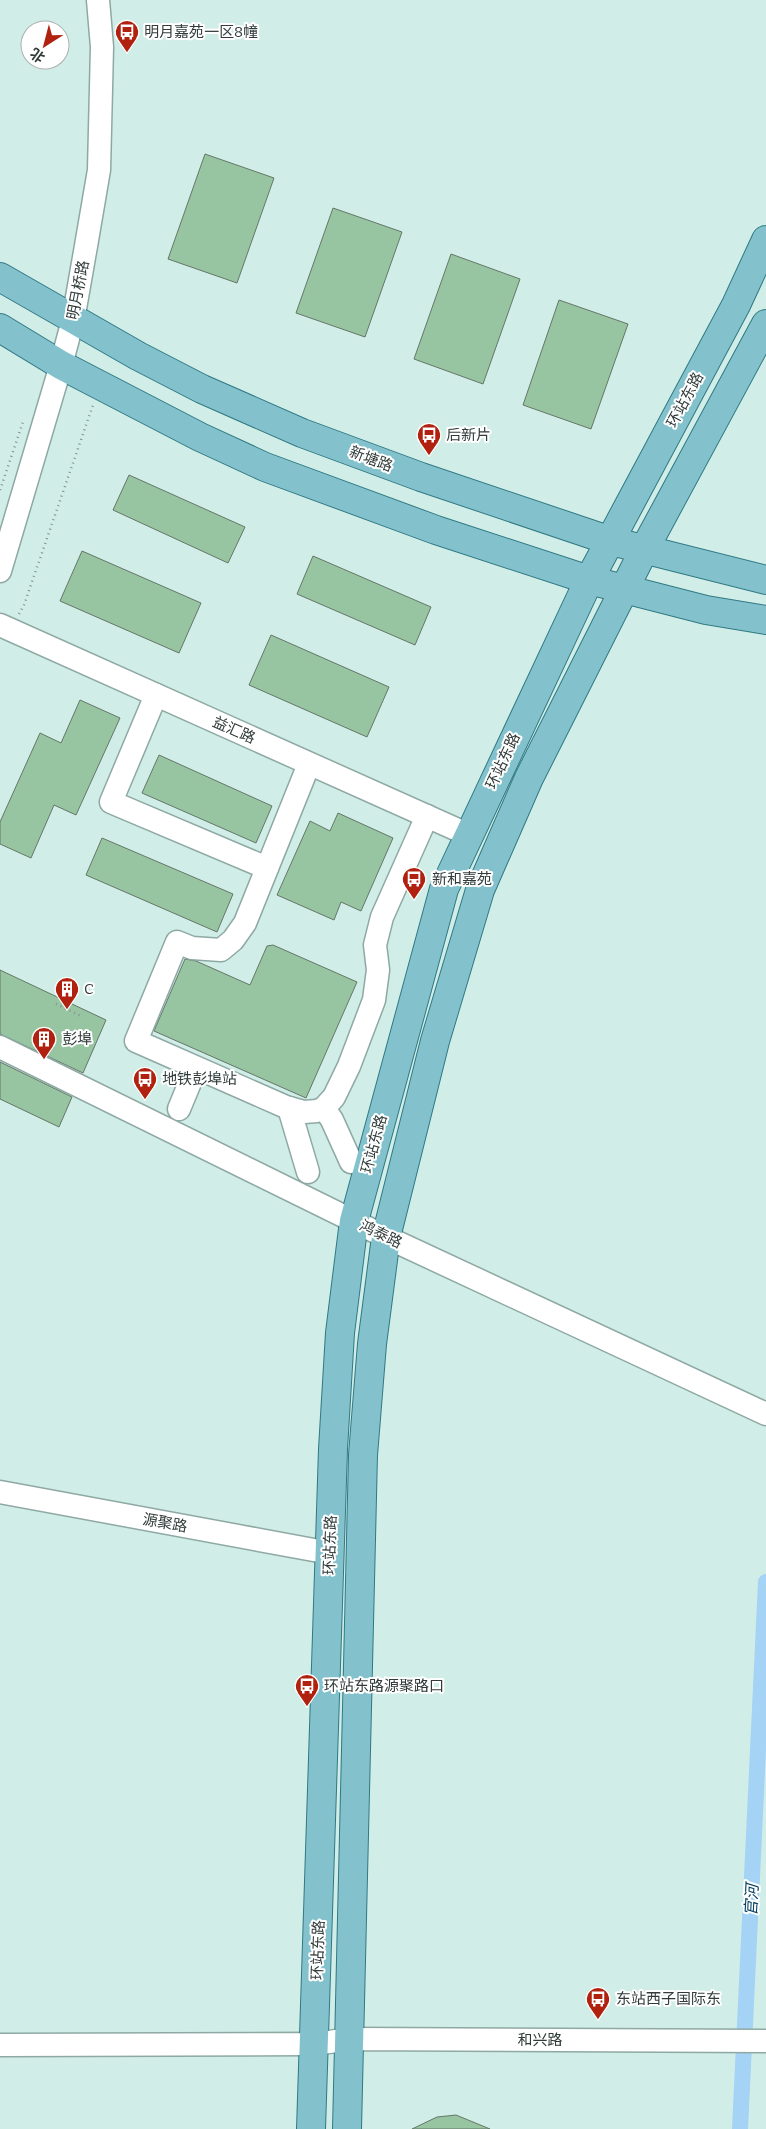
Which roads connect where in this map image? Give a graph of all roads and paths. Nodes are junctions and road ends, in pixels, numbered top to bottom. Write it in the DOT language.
graph roads {
  1 [pos="98,0"];
  2 [pos="766,240"];
  3 [pos="0,277"];
  4 [pos="73,320"];
  5 [pos="766,324"];
  6 [pos="0,328"];
  7 [pos="61,365"];
  8 [pos="100,384"];
  9 [pos="611,541"];
  10 [pos="644,550"];
  11 [pos="0,571"];
  12 [pos="738,572"];
  13 [pos="766,574"];
  14 [pos="589,580"];
  15 [pos="766,580"];
  16 [pos="625,588"];
  17 [pos="706,610"];
  18 [pos="766,620"];
  19 [pos="5,627"];
  20 [pos="766,630"];
  21 [pos="156,695"];
  22 [pos="309,764"];
  23 [pos="426,816"];
  24 [pos="469,835"];
  25 [pos="267,868"];
  26 [pos="56,1004"];
  27 [pos="83,1018"];
  28 [pos="0,1047"];
  29 [pos="196,1068"];
  30 [pos="289,1108"];
  31 [pos="324,1108"];
  32 [pos="179,1109"];
  33 [pos="351,1162"];
  34 [pos="308,1172"];
  35 [pos="354,1221"];
  36 [pos="386,1237"];
  37 [pos="766,1414"];
  38 [pos="0,1492"];
  39 [pos="330,1553"];
  40 [pos="350,2039"];
  41 [pos="766,2041"];
  42 [pos="315,2044"];
  43 [pos="0,2045"];
  44 [pos="311,2129"];
  45 [pos="347,2129"];
  1 -- 4 [label="street, 明月桥路"];
  2 -- 9 [label="main road, 环站东路"];
  3 -- 4 [label="main road, 新塘路"];
  4 -- 7 [label="street, 明月桥路"];
  4 -- 9 [label="main road, 新塘路"];
  5 -- 10 [label="main road, 环站东路"];
  6 -- 7 [label="main road"];
  7 -- 8 [label="main road"];
  7 -- 11 [label="street, 明月桥路"];
  8 -- 14 [label="main road"];
  8 -- 19 [label="path"];
  9 -- 10 [label="main road, 新塘路"];
  9 -- 14 [label="main road, 环站东路"];
  10 -- 12 [label="main road, 新塘路"];
  10 -- 16 [label="main road, 环站东路"];
  12 -- 13 [label="main road"];
  12 -- 15 [label="main road, 新塘路"];
  14 -- 16 [label="main road"];
  14 -- 24 [label="main road, 环站东路"];
  16 -- 17 [label="main road"];
  16 -- 36 [label="main road, 环站东路"];
  17 -- 18 [label="main road"];
  17 -- 20 [label="main road"];
  19 -- 21 [label="street, 益汇路"];
  21 -- 22 [label="street, 益汇路"];
  21 -- 25 [label="street"];
  22 -- 23 [label="street, 益汇路"];
  22 -- 25 [label="street"];
  23 -- 24 [label="street, 益汇路"];
  23 -- 31 [label="street"];
  24 -- 35 [label="main road, 环站东路"];
  25 -- 29 [label="street"];
  26 -- 27 [label="path"];
  28 -- 35 [label="street, 鸿泰路"];
  29 -- 30 [label="street"];
  29 -- 32 [label="street"];
  30 -- 31 [label="street"];
  30 -- 34 [label="street"];
  31 -- 33 [label="street"];
  35 -- 36 [label="street, 鸿泰路"];
  35 -- 39 [label="main road, 环站东路"];
  36 -- 37 [label="street, 鸿泰路"];
  36 -- 40 [label="main road, 环站东路"];
  38 -- 39 [label="street, 源聚路"];
  39 -- 42 [label="main road, 环站东路"];
  40 -- 41 [label="street, 和兴路"];
  40 -- 42 [label="street, 和兴路"];
  40 -- 45 [label="main road, 环站东路"];
  42 -- 43 [label="street, 和兴路"];
  42 -- 44 [label="main road, 环站东路"];
}
